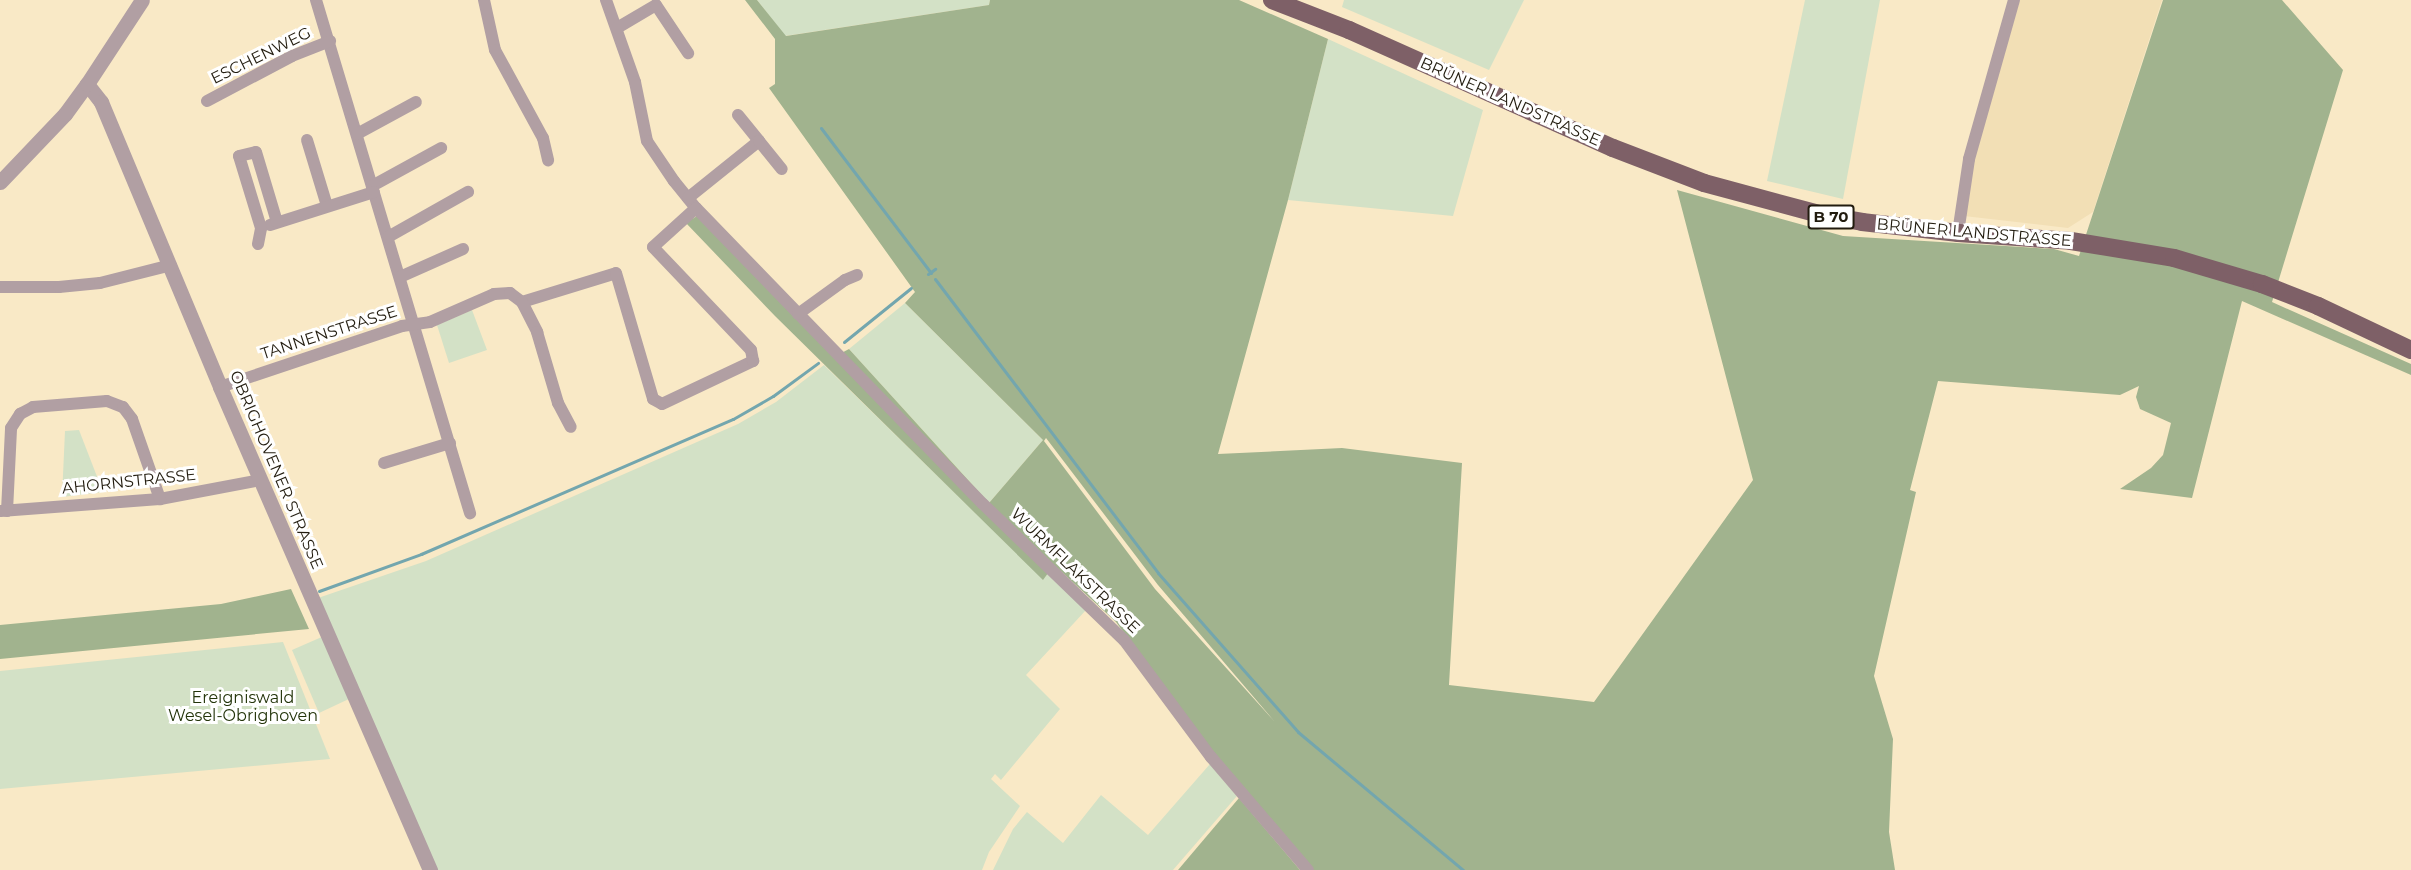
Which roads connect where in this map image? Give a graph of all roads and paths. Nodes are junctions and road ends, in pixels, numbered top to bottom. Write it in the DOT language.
graph roads {
  1 [pos="316,0"];
  2 [pos="484,0"];
  3 [pos="606,0"];
  4 [pos="1272,0"];
  5 [pos="2014,0"];
  6 [pos="138,1"];
  7 [pos="617,28"];
  8 [pos="330,41"];
  9 [pos="688,53"];
  10 [pos="87,84"];
  11 [pos="207,101"];
  12 [pos="416,102"];
  13 [pos="738,115"];
  14 [pos="357,135"];
  15 [pos="307,140"];
  16 [pos="759,141"];
  17 [pos="441,148"];
  18 [pos="548,160"];
  19 [pos="782,169"];
  20 [pos="0,182"];
  21 [pos="373,189"];
  22 [pos="468,192"];
  23 [pos="692,203"];
  24 [pos="327,206"];
  25 [pos="277,222"];
  26 [pos="261,228"];
  27 [pos="1958,233"];
  28 [pos="387,237"];
  29 [pos="258,244"];
  30 [pos="463,249"];
  31 [pos="171,265"];
  32 [pos="857,275"];
  33 [pos="400,277"];
  34 [pos="0,287"];
  35 [pos="522,302"];
  36 [pos="798,314"];
  37 [pos="414,323"];
  38 [pos="2411,350"];
  39 [pos="220,387"];
  40 [pos="571,427"];
  41 [pos="450,444"];
  42 [pos="384,463"];
  43 [pos="261,480"];
  44 [pos="160,499"];
  45 [pos="4,511"];
  46 [pos="471,513"];
  47 [pos="430,870"];
  48 [pos="1308,870"];
  1 -- 8 [label="street, TANNENSTRASSE"];
  2 -- 18 [label="street"];
  3 -- 7 [label="street, WURMFLAKSTRASSE"];
  4 -- 27 [label="main road, BRÜNER LANDSTRASSE / B 70"];
  5 -- 27 [label="street"];
  6 -- 10 [label="street"];
  7 -- 9 [label="street"];
  7 -- 23 [label="street, WURMFLAKSTRASSE"];
  8 -- 11 [label="street, ESCHENWEG"];
  8 -- 14 [label="street, TANNENSTRASSE"];
  10 -- 20 [label="street"];
  10 -- 31 [label="street, OBRIGHOVENER STRASSE"];
  12 -- 14 [label="street"];
  13 -- 16 [label="street"];
  14 -- 21 [label="street, TANNENSTRASSE"];
  15 -- 24 [label="street"];
  16 -- 19 [label="street"];
  16 -- 23 [label="street"];
  17 -- 21 [label="street"];
  21 -- 24 [label="street"];
  21 -- 28 [label="street, TANNENSTRASSE"];
  22 -- 28 [label="street"];
  23 -- 35 [label="street"];
  23 -- 36 [label="street, WURMFLAKSTRASSE"];
  24 -- 25 [label="street"];
  25 -- 26 [label="street"];
  25 -- 26 [label="street"];
  26 -- 29 [label="street"];
  27 -- 38 [label="main road, BRÜNER LANDSTRASSE / B 70"];
  28 -- 33 [label="street, TANNENSTRASSE"];
  30 -- 33 [label="street"];
  31 -- 34 [label="street"];
  31 -- 39 [label="street, OBRIGHOVENER STRASSE"];
  32 -- 36 [label="street"];
  33 -- 37 [label="street, TANNENSTRASSE"];
  35 -- 37 [label="street, TANNENSTRASSE"];
  35 -- 40 [label="street"];
  36 -- 48 [label="street, WURMFLAKSTRASSE"];
  37 -- 39 [label="street, TANNENSTRASSE"];
  37 -- 41 [label="street, TANNENSTRASSE"];
  39 -- 43 [label="street, OBRIGHOVENER STRASSE"];
  41 -- 42 [label="street"];
  41 -- 46 [label="street, TANNENSTRASSE"];
  43 -- 44 [label="street, AHORNSTRASSE"];
  43 -- 47 [label="street, OBRIGHOVENER STRASSE"];
  44 -- 45 [label="street, AHORNSTRASSE"];
  44 -- 45 [label="street"];
}
